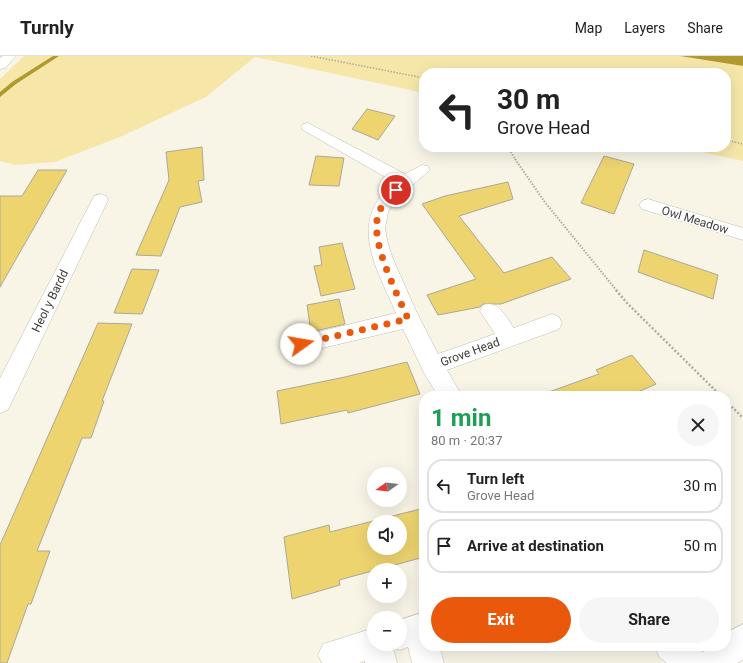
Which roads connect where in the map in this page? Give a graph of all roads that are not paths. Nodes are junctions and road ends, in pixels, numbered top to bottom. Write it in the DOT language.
graph roads {
  1 [pos="10,56"];
  2 [pos="0,65"];
  3 [pos="308,127"];
  4 [pos="422,170"];
  5 [pos="405,181"];
  6 [pos="100,200"];
  7 [pos="648,205"];
  8 [pos="743,234"];
  9 [pos="490,311"];
  10 [pos="408,319"];
  11 [pos="552,322"];
  12 [pos="509,338"];
  13 [pos="301,344"];
  14 [pos="432,366"];
  15 [pos="447,391"];
  16 [pos="0,402"];
  17 [pos="414,630"];
  18 [pos="743,639"];
  19 [pos="419,642"];
  20 [pos="367,646"];
  21 [pos="731,649"];
  22 [pos="377,651"];
  23 [pos="423,651"];
  24 [pos="676,651"];
  25 [pos="728,651"];
  26 [pos="334,655"];
  27 [pos="381,663"];
  28 [pos="428,663"];
  29 [pos="692,663"];
  30 [pos="714,663"];
  1 -- 2 [label="street"];
  3 -- 5 [label="street"];
  4 -- 5 [label="street, Grove Head"];
  5 -- 10 [label="street, Grove Head"];
  6 -- 16 [label="street, Heol y Bardd"];
  7 -- 8 [label="street, Owl Meadow"];
  9 -- 12 [label="street, Grove Head"];
  10 -- 13 [label="street"];
  10 -- 14 [label="street, Grove Head"];
  11 -- 12 [label="street, Grove Head"];
  12 -- 14 [label="street, Grove Head"];
  14 -- 15 [label="street, Grove Head"];
  17 -- 19 [label="street"];
  18 -- 21 [label="street"];
  20 -- 26 [label="street"];
  22 -- 27 [label="street"];
  23 -- 28 [label="street"];
  24 -- 29 [label="street"];
  25 -- 30 [label="street"];
}
